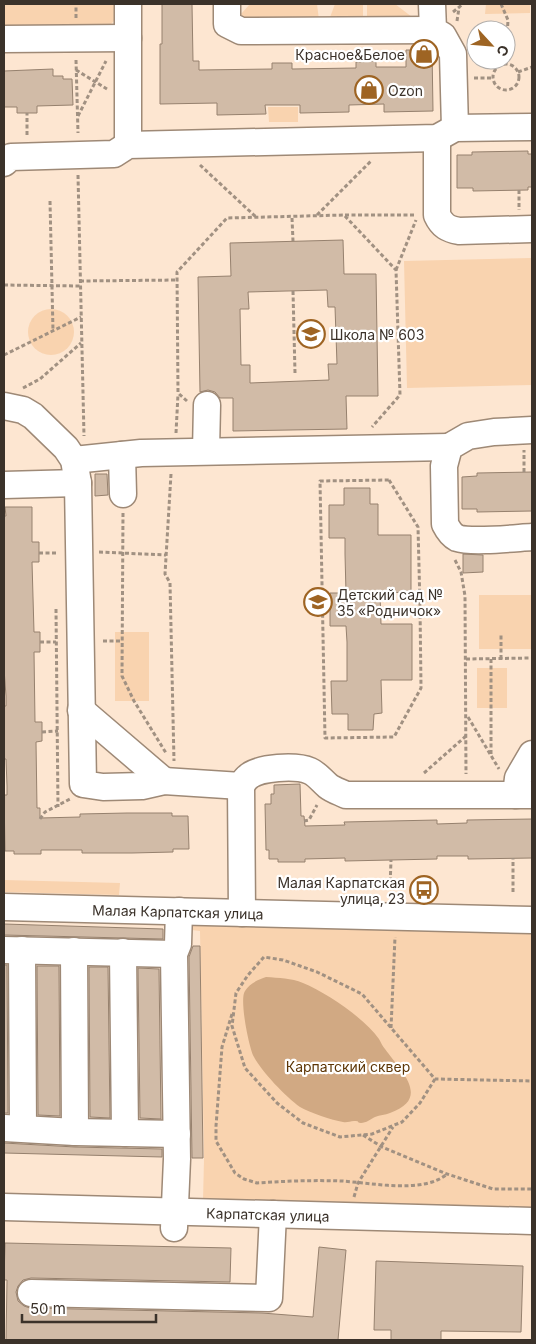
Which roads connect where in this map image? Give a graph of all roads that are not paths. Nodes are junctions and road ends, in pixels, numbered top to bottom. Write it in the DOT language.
graph roads {
  1 [pos="128,4"];
  2 [pos="227,4"];
  3 [pos="432,4"];
  4 [pos="433,30"];
  5 [pos="123,38"];
  6 [pos="4,39"];
  7 [pos="532,127"];
  8 [pos="446,133"];
  9 [pos="128,145"];
  10 [pos="4,163"];
  11 [pos="526,220"];
  12 [pos="10,399"];
  13 [pos="207,413"];
  14 [pos="532,430"];
  15 [pos="449,447"];
  16 [pos="206,451"];
  17 [pos="122,455"];
  18 [pos="79,467"];
  19 [pos="4,485"];
  20 [pos="123,494"];
  21 [pos="532,537"];
  22 [pos="81,710"];
  23 [pos="532,754"];
  24 [pos="164,781"];
  25 [pos="241,786"];
  26 [pos="524,795"];
  27 [pos="4,907"];
  28 [pos="179,911"];
  29 [pos="242,913"];
  30 [pos="532,920"];
  31 [pos="13,950"];
  32 [pos="74,951"];
  33 [pos="123,952"];
  34 [pos="174,954"];
  35 [pos="13,1128"];
  36 [pos="75,1132"];
  37 [pos="125,1133"];
  38 [pos="177,1134"];
  39 [pos="4,1206"];
  40 [pos="175,1220"];
  41 [pos="532,1221"];
  42 [pos="4,1223"];
  43 [pos="273,1223"];
  44 [pos="532,1237"];
  45 [pos="31,1293"];
  1 -- 5 [label="street"];
  2 -- 4 [label="street"];
  3 -- 4 [label="street"];
  4 -- 8 [label="street"];
  5 -- 6 [label="street"];
  5 -- 9 [label="street"];
  7 -- 8 [label="street"];
  8 -- 9 [label="street"];
  8 -- 11 [label="street"];
  9 -- 10 [label="street"];
  12 -- 18 [label="street"];
  13 -- 16 [label="street"];
  14 -- 15 [label="street"];
  15 -- 16 [label="street"];
  15 -- 21 [label="street"];
  16 -- 17 [label="street"];
  17 -- 18 [label="street"];
  17 -- 20 [label="street"];
  18 -- 19 [label="street"];
  18 -- 22 [label="street"];
  22 -- 24 [label="street"];
  22 -- 24 [label="street"];
  23 -- 26 [label="street"];
  24 -- 25 [label="street"];
  25 -- 26 [label="street"];
  25 -- 29 [label="street"];
  27 -- 28 [label="street, Малая Карпатская улица"];
  28 -- 29 [label="street, Малая Карпатская улица"];
  28 -- 34 [label="street"];
  29 -- 30 [label="street, Малая Карпатская улица"];
  31 -- 32 [label="street"];
  31 -- 35 [label="street"];
  32 -- 33 [label="street"];
  32 -- 36 [label="street"];
  33 -- 34 [label="street"];
  33 -- 37 [label="street"];
  34 -- 38 [label="street"];
  35 -- 36 [label="street"];
  36 -- 37 [label="street"];
  37 -- 38 [label="street"];
  38 -- 40 [label="street"];
  39 -- 40 [label="street, Карпатская улица"];
  40 -- 42 [label="street, Карпатская улица"];
  40 -- 43 [label="street, Карпатская улица"];
  41 -- 43 [label="street, Карпатская улица"];
  43 -- 44 [label="street, Карпатская улица"];
  43 -- 45 [label="street"];
}
